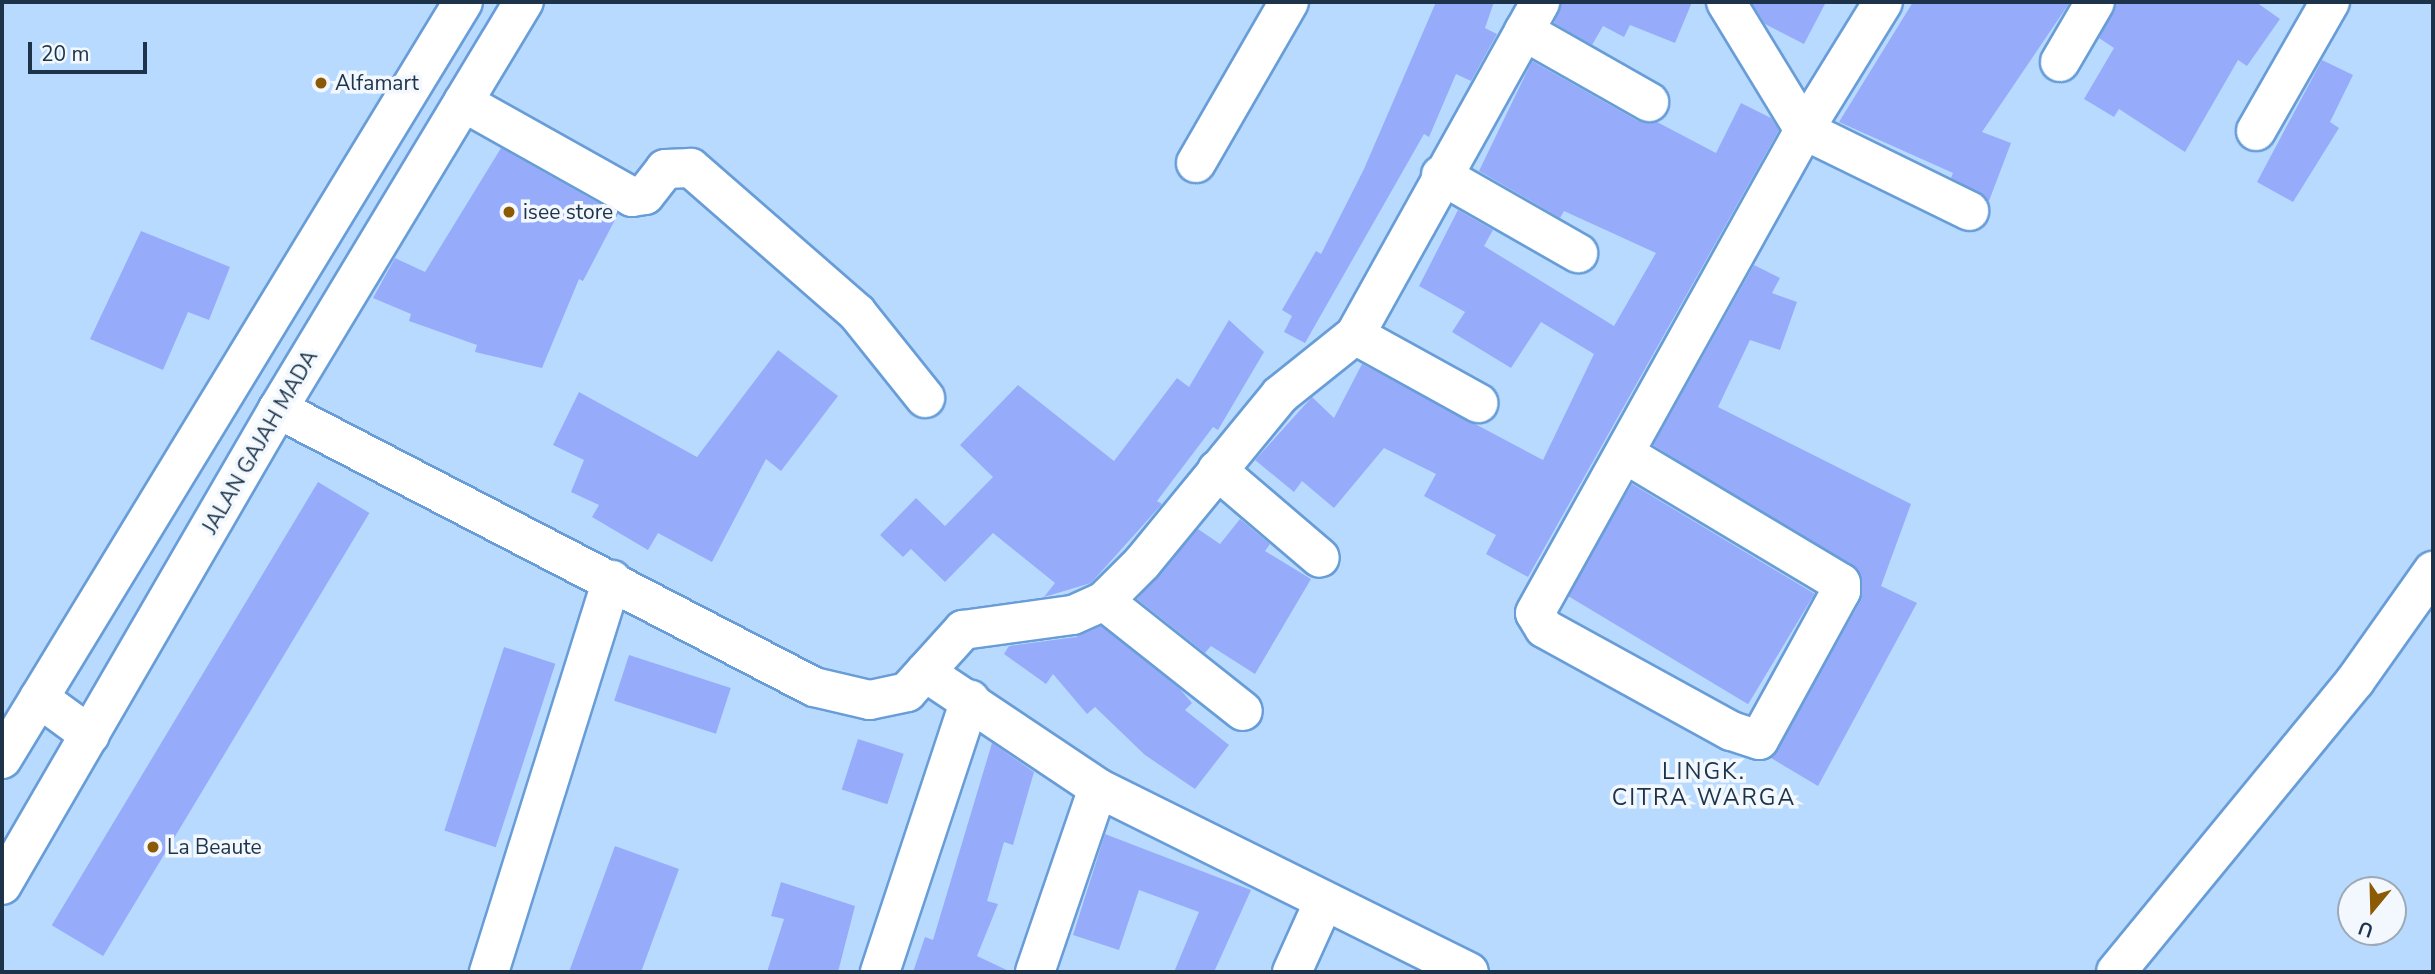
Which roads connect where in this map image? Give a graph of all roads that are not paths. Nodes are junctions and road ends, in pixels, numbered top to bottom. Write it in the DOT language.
graph roads {
  1 [pos="463,2"];
  2 [pos="524,2"];
  3 [pos="1289,2"];
  4 [pos="1726,2"];
  5 [pos="2095,2"];
  6 [pos="2330,2"];
  7 [pos="1877,11"];
  8 [pos="1532,16"];
  9 [pos="2060,61"];
  10 [pos="463,102"];
  11 [pos="1649,102"];
  12 [pos="1804,130"];
  13 [pos="2256,131"];
  14 [pos="1196,163"];
  15 [pos="1441,175"];
  16 [pos="1969,211"];
  17 [pos="1578,253"];
  18 [pos="1355,335"];
  19 [pos="925,398"];
  20 [pos="1478,403"];
  21 [pos="278,410"];
  22 [pos="1627,455"];
  23 [pos="1217,470"];
  24 [pos="1321,558"];
  25 [pos="2433,571"];
  26 [pos="612,580"];
  27 [pos="1104,601"];
  28 [pos="925,672"];
  29 [pos="39,698"];
  30 [pos="970,701"];
  31 [pos="1243,711"];
  32 [pos="90,734"];
  33 [pos="2,759"];
  34 [pos="1098,789"];
  35 [pos="2,885"];
  36 [pos="1324,901"];
  37 [pos="489,972"];
  38 [pos="880,972"];
  39 [pos="1035,972"];
  40 [pos="1292,972"];
  41 [pos="1469,972"];
  42 [pos="2116,972"];
  1 -- 29 [label="street"];
  2 -- 10 [label="street, JALAN GAJAH MADA"];
  3 -- 14 [label="street"];
  4 -- 12 [label="street"];
  5 -- 9 [label="street"];
  6 -- 13 [label="street"];
  7 -- 12 [label="street"];
  8 -- 11 [label="street"];
  8 -- 15 [label="street"];
  10 -- 19 [label="street"];
  10 -- 21 [label="street, JALAN GAJAH MADA"];
  12 -- 16 [label="street"];
  12 -- 22 [label="street"];
  15 -- 17 [label="street"];
  15 -- 18 [label="street"];
  18 -- 20 [label="street"];
  18 -- 23 [label="street"];
  21 -- 26 [label="street"];
  21 -- 32 [label="street, JALAN GAJAH MADA"];
  22 -- 22 [label="street"];
  23 -- 24 [label="street"];
  23 -- 27 [label="street"];
  25 -- 42 [label="street"];
  26 -- 28 [label="street"];
  26 -- 37 [label="street"];
  27 -- 28 [label="street"];
  27 -- 31 [label="street"];
  28 -- 30 [label="street"];
  29 -- 32 [label="street"];
  29 -- 33 [label="street"];
  30 -- 34 [label="street"];
  30 -- 38 [label="street"];
  32 -- 35 [label="street, JALAN GAJAH MADA"];
  34 -- 36 [label="street"];
  34 -- 39 [label="street"];
  36 -- 40 [label="street"];
  36 -- 41 [label="street"];
}
